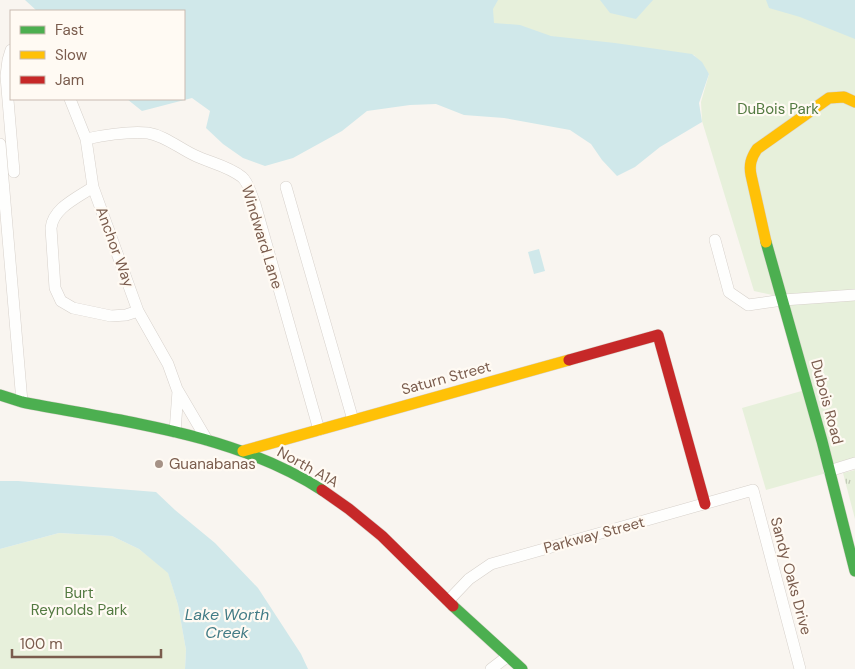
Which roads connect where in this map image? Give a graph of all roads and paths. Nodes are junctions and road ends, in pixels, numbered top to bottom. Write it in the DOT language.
graph roads {
  1 [pos="10,53"];
  2 [pos="70,100"];
  3 [pos="855,102"];
  4 [pos="86,139"];
  5 [pos="0,144"];
  6 [pos="14,172"];
  7 [pos="93,187"];
  8 [pos="286,187"];
  9 [pos="715,240"];
  10 [pos="855,295"];
  11 [pos="783,300"];
  12 [pos="138,311"];
  13 [pos="177,389"];
  14 [pos="0,395"];
  15 [pos="22,402"];
  16 [pos="0,404"];
  17 [pos="353,420"];
  18 [pos="319,430"];
  19 [pos="175,432"];
  20 [pos="207,440"];
  21 [pos="243,451"];
  22 [pos="855,463"];
  23 [pos="829,471"];
  24 [pos="753,490"];
  25 [pos="705,504"];
  26 [pos="855,571"];
  27 [pos="448,601"];
  28 [pos="508,656"];
  29 [pos="492,669"];
  30 [pos="522,669"];
  31 [pos="800,669"];
  1 -- 6 [label="street"];
  2 -- 4 [label="street, Anchor Way"];
  3 -- 11 [label="street, Dubois Road"];
  4 -- 7 [label="street, Anchor Way"];
  4 -- 18 [label="street, Windward Lane"];
  5 -- 15 [label="street"];
  7 -- 12 [label="street, Anchor Way"];
  7 -- 12 [label="street"];
  8 -- 17 [label="street"];
  9 -- 11 [label="street"];
  10 -- 11 [label="street"];
  11 -- 23 [label="street, Dubois Road"];
  12 -- 13 [label="street, Anchor Way"];
  13 -- 19 [label="street, Anchor Way"];
  13 -- 20 [label="street, Anchor Way"];
  14 -- 15 [label="street, North A1A"];
  15 -- 16 [label="street, North A1A"];
  15 -- 19 [label="street, North A1A"];
  17 -- 18 [label="street, Saturn Street"];
  17 -- 25 [label="street, Saturn Street"];
  18 -- 21 [label="street, Saturn Street"];
  19 -- 20 [label="street, North A1A"];
  20 -- 21 [label="street, North A1A"];
  21 -- 27 [label="street, North A1A"];
  22 -- 23 [label="street"];
  23 -- 26 [label="street, Dubois Road"];
  24 -- 25 [label="street, Parkway Street"];
  24 -- 31 [label="street, Sandy Oaks Drive"];
  25 -- 27 [label="street, Parkway Street"];
  27 -- 28 [label="street, North A1A"];
  28 -- 29 [label="street"];
  28 -- 30 [label="street, North A1A"];
}
